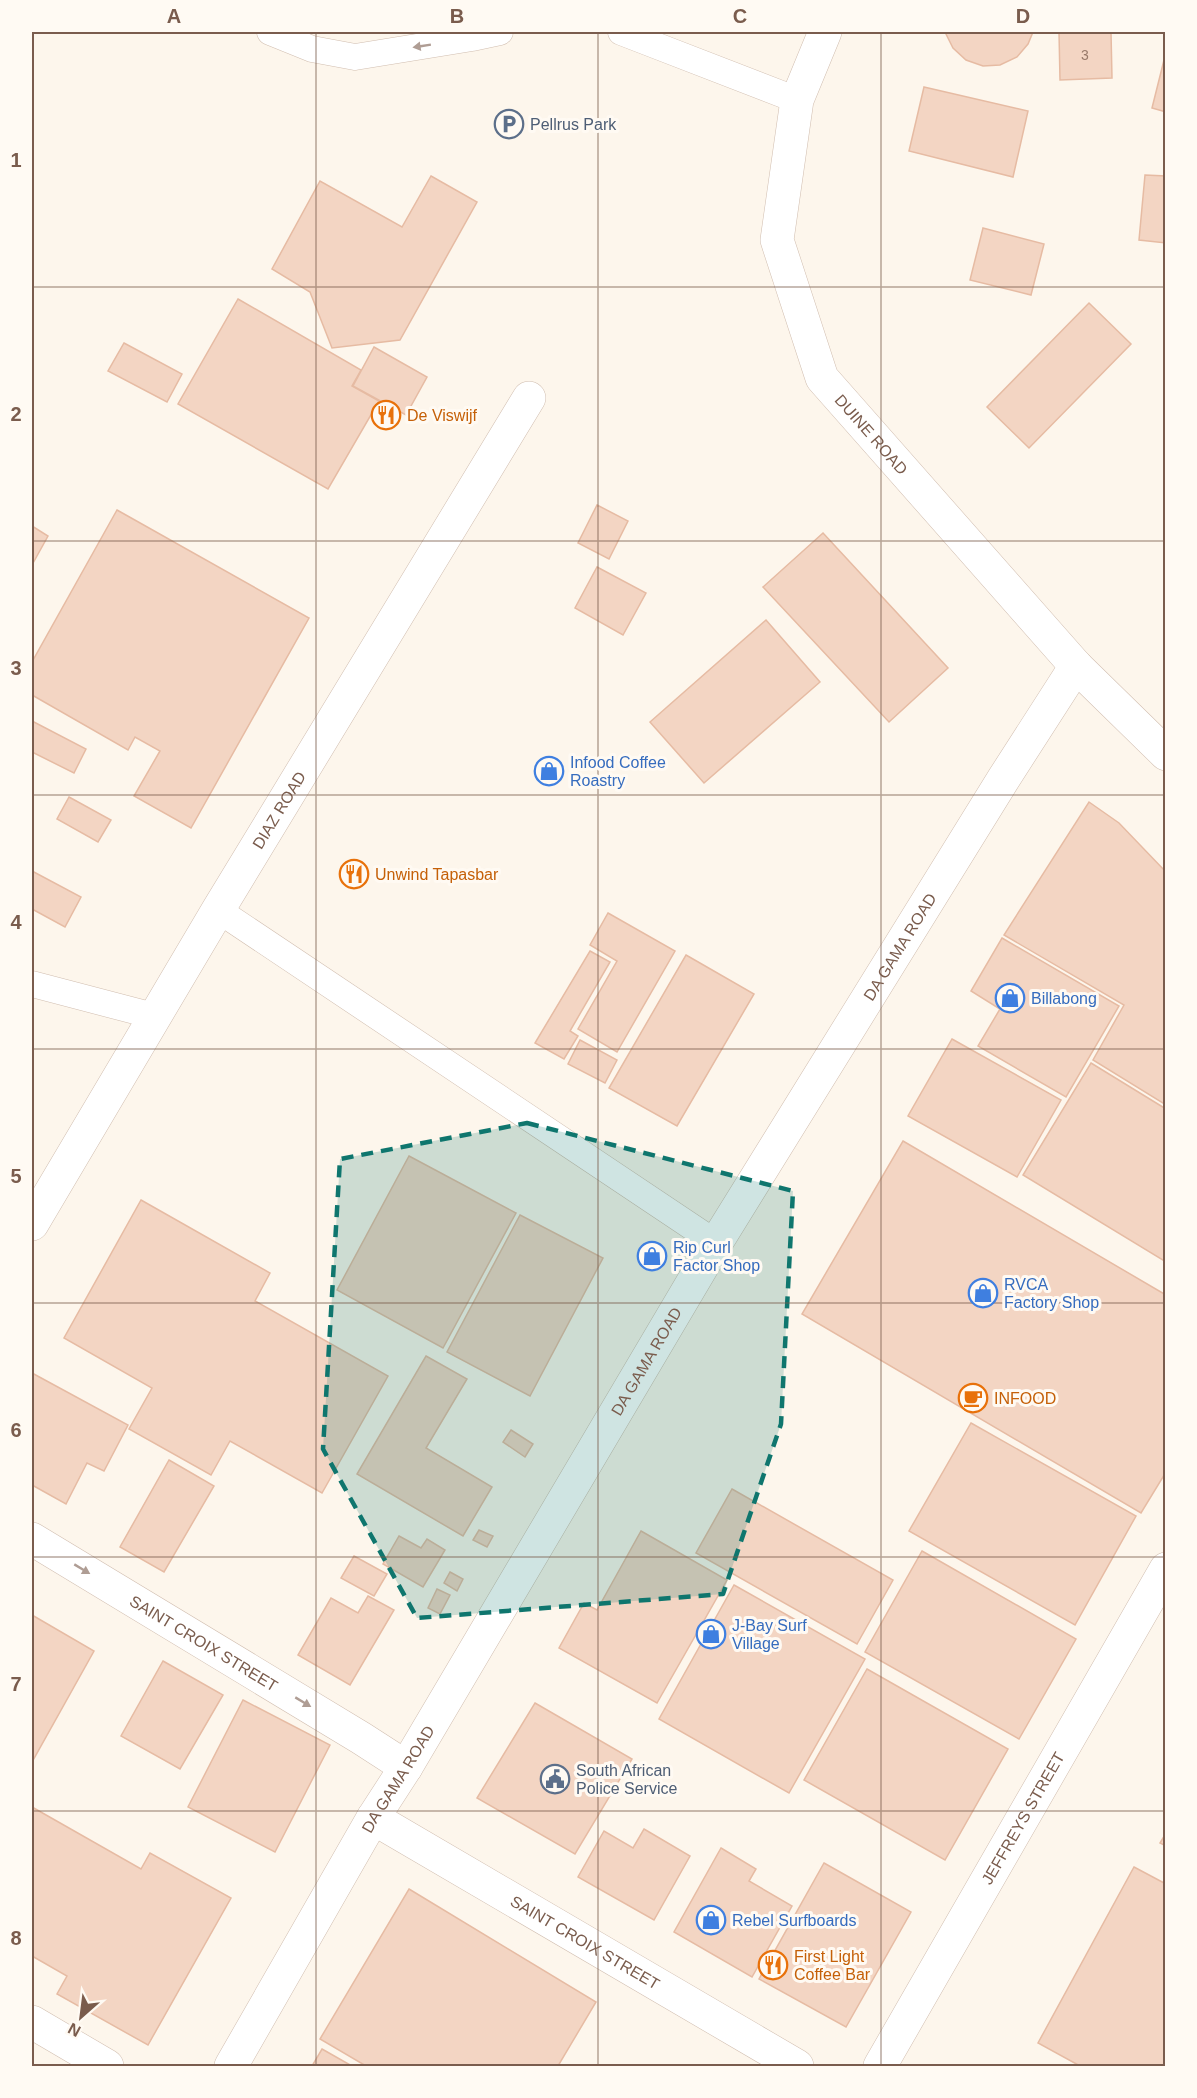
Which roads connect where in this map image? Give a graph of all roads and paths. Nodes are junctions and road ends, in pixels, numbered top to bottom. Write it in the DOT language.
graph roads {
  1 [pos="272,32"];
  2 [pos="500,32"];
  3 [pos="621,32"];
  4 [pos="825,32"];
  5 [pos="474,35"];
  6 [pos="797,100"];
  7 [pos="529,399"];
  8 [pos="1076,666"];
  9 [pos="1166,754"];
  10 [pos="218,910"];
  11 [pos="32,984"];
  12 [pos="154,1016"];
  13 [pos="32,1224"];
  14 [pos="716,1243"];
  15 [pos="32,1539"];
  16 [pos="1166,1569"];
  17 [pos="406,1767"];
  18 [pos="373,1818"];
  19 [pos="32,2022"];
  20 [pos="107,2067"];
  21 [pos="231,2067"];
  22 [pos="797,2067"];
  23 [pos="880,2067"];
  5 -- 1 [label="lane, one-way"];
  2 -- 5 [label="lane"];
  3 -- 6 [label="lane"];
  4 -- 6 [label="street, DUINE ROAD"];
  6 -- 8 [label="street, DUINE ROAD"];
  7 -- 10 [label="street, DIAZ ROAD"];
  8 -- 9 [label="street, DUINE ROAD"];
  8 -- 14 [label="street, DA GAMA ROAD"];
  10 -- 12 [label="street, DIAZ ROAD"];
  10 -- 14 [label="lane"];
  11 -- 12 [label="lane"];
  12 -- 13 [label="street, DIAZ ROAD"];
  14 -- 17 [label="street, DA GAMA ROAD"];
  15 -- 17 [label="street, SAINT CROIX STREET, one-way"];
  16 -- 23 [label="street, JEFFREYS STREET"];
  17 -- 18 [label="street, DA GAMA ROAD"];
  18 -- 21 [label="street, DA GAMA ROAD"];
  18 -- 22 [label="street, SAINT CROIX STREET"];
  19 -- 20 [label="street"];
}
